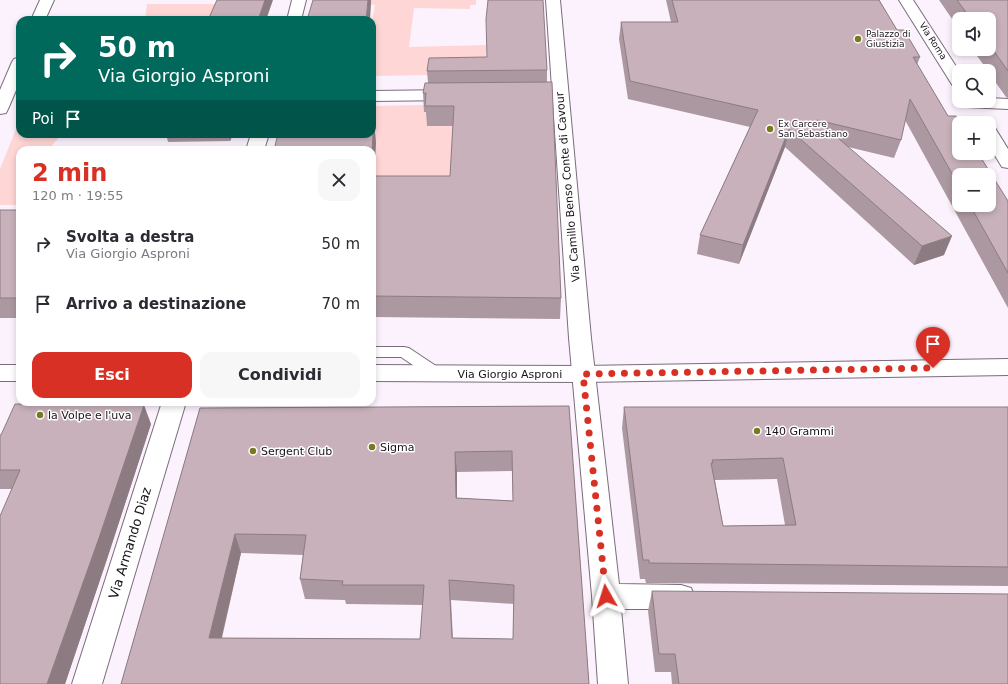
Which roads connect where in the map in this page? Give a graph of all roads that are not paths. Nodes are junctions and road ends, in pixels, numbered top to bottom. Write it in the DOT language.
graph roads {
  1 [pos="47,0"];
  2 [pos="300,0"];
  3 [pos="553,0"];
  4 [pos="906,0"];
  5 [pos="40,16"];
  6 [pos="295,16"];
  7 [pos="16,71"];
  8 [pos="952,72"];
  9 [pos="466,95"];
  10 [pos="376,96"];
  11 [pos="996,103"];
  12 [pos="1008,104"];
  13 [pos="0,109"];
  14 [pos="996,143"];
  15 [pos="1008,163"];
  16 [pos="376,352"];
  17 [pos="1008,366"];
  18 [pos="0,372"];
  19 [pos="16,373"];
  20 [pos="376,373"];
  21 [pos="437,374"];
  22 [pos="583,374"];
  23 [pos="173,406"];
  24 [pos="606,596"];
  25 [pos="702,597"];
  26 [pos="87,684"];
  27 [pos="613,684"];
  1 -- 5 [label="street"];
  2 -- 6 [label="street"];
  3 -- 22 [label="street, Via Camillo Benso Conte di Cavour"];
  4 -- 8 [label="street, Via Roma"];
  7 -- 13 [label="street"];
  9 -- 10 [label="street"];
  11 -- 12 [label="street"];
  14 -- 15 [label="street"];
  16 -- 21 [label="lane"];
  17 -- 22 [label="street, Via Giorgio Asproni"];
  18 -- 19 [label="street"];
  20 -- 21 [label="street, Via Giorgio Asproni"];
  21 -- 22 [label="street, Via Giorgio Asproni"];
  22 -- 24 [label="street, Via Camillo Benso Conte di Cavour"];
  23 -- 26 [label="street, Via Armando Diaz"];
  24 -- 25 [label="street"];
  24 -- 27 [label="street, Via Camillo Benso Conte di Cavour"];
}
